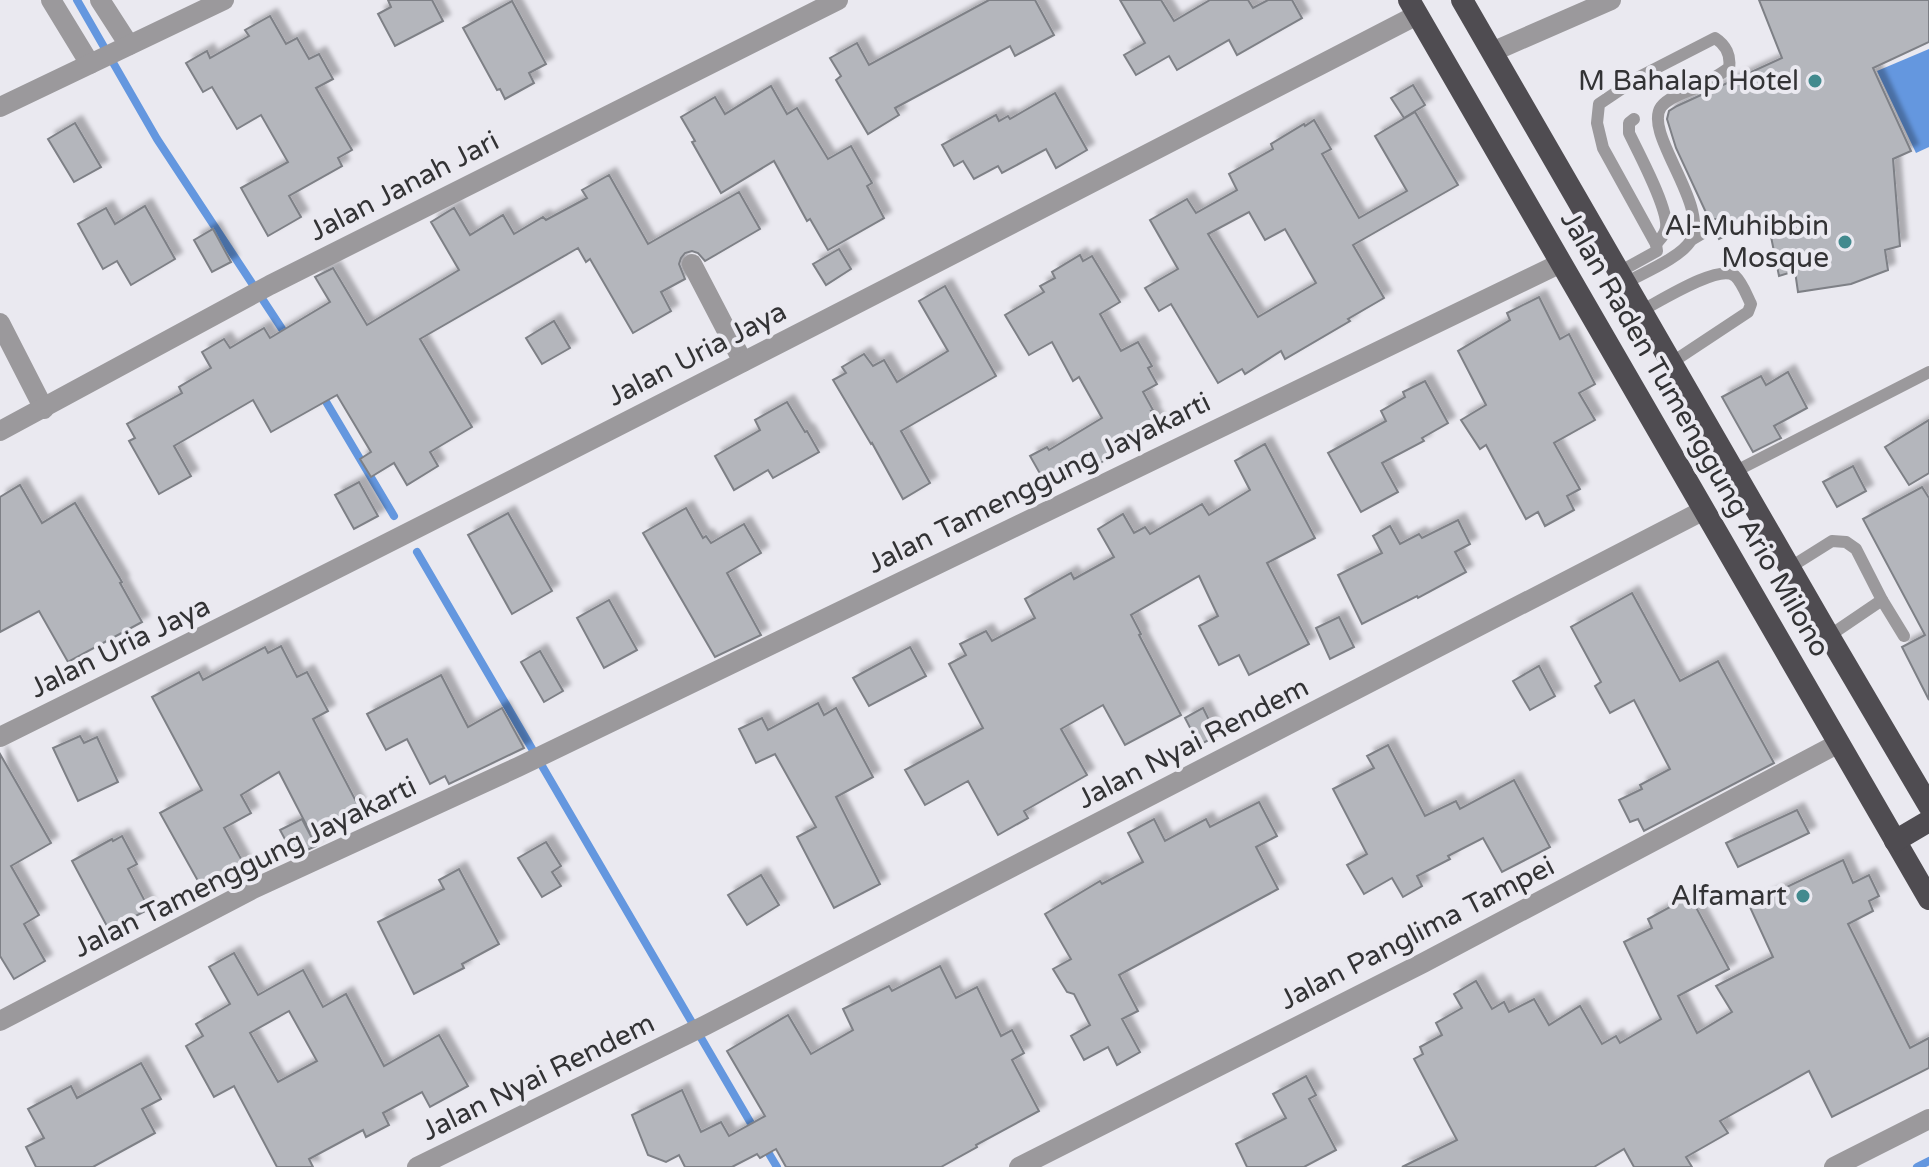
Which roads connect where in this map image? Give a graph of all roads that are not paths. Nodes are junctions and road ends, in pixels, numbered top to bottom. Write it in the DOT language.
graph roads {
  1 [pos="51,0"];
  2 [pos="100,0"];
  3 [pos="224,0"];
  4 [pos="838,0"];
  5 [pos="1462,0"];
  6 [pos="1611,0"];
  7 [pos="1413,8"];
  8 [pos="1492,52"];
  9 [pos="109,55"];
  10 [pos="0,107"];
  11 [pos="1634,119"];
  12 [pos="1713,227"];
  13 [pos="1691,240"];
  14 [pos="1656,244"];
  15 [pos="1561,263"];
  16 [pos="692,264"];
  17 [pos="1622,278"];
  18 [pos="1641,311"];
  19 [pos="0,323"];
  20 [pos="743,362"];
  21 [pos="1671,363"];
  22 [pos="1929,372"];
  23 [pos="44,409"];
  24 [pos="0,431"];
  25 [pos="1734,472"];
  26 [pos="1704,510"];
  27 [pos="1789,568"];
  28 [pos="1882,600"];
  29 [pos="1829,636"];
  30 [pos="1904,636"];
  31 [pos="0,737"];
  32 [pos="1839,743"];
  33 [pos="1929,806"];
  34 [pos="1929,821"];
  35 [pos="1895,841"];
  36 [pos="1929,899"];
  37 [pos="0,1021"];
  38 [pos="1929,1119"];
  39 [pos="417,1167"];
  40 [pos="1019,1167"];
  41 [pos="1834,1167"];
  1 -- 9 [label="street"];
  2 -- 9 [label="street"];
  3 -- 9 [label="street"];
  4 -- 23 [label="street, Jalan Janah Jari"];
  5 -- 8 [label="highway, Jalan Raden Tumenggung Ario Milono"];
  6 -- 8 [label="street"];
  7 -- 15 [label="highway, Jalan Raden Tumenggung Ario Milono"];
  7 -- 20 [label="street, Jalan Uria Jaya"];
  8 -- 17 [label="highway, Jalan Raden Tumenggung Ario Milono"];
  9 -- 10 [label="street"];
  11 -- 14 [label="lane"];
  12 -- 13 [label="lane"];
  13 -- 14 [label="lane"];
  13 -- 17 [label="lane"];
  14 -- 17 [label="lane"];
  15 -- 26 [label="highway, Jalan Raden Tumenggung Ario Milono"];
  15 -- 37 [label="street, Jalan Tamenggung Jayakarti"];
  16 -- 20 [label="street"];
  17 -- 18 [label="highway, Jalan Raden Tumenggung Ario Milono"];
  18 -- 21 [label="highway, Jalan Raden Tumenggung Ario Milono"];
  18 -- 21 [label="lane"];
  19 -- 23 [label="street"];
  20 -- 31 [label="street, Jalan Uria Jaya"];
  21 -- 25 [label="highway, Jalan Raden Tumenggung Ario Milono"];
  22 -- 25 [label="lane"];
  23 -- 24 [label="street, Jalan Janah Jari"];
  25 -- 27 [label="highway, Jalan Raden Tumenggung Ario Milono"];
  26 -- 32 [label="highway, Jalan Raden Tumenggung Ario Milono"];
  26 -- 39 [label="street, Jalan Nyai Rendem"];
  27 -- 28 [label="lane"];
  27 -- 29 [label="highway, Jalan Raden Tumenggung Ario Milono"];
  28 -- 29 [label="lane"];
  28 -- 30 [label="lane"];
  29 -- 33 [label="highway, Jalan Raden Tumenggung Ario Milono"];
  32 -- 35 [label="highway, Jalan Raden Tumenggung Ario Milono"];
  32 -- 40 [label="street, Jalan Panglima Tampei"];
  34 -- 35 [label="highway"];
  35 -- 36 [label="highway, Jalan Raden Tumenggung Ario Milono"];
  38 -- 41 [label="street"];
}
